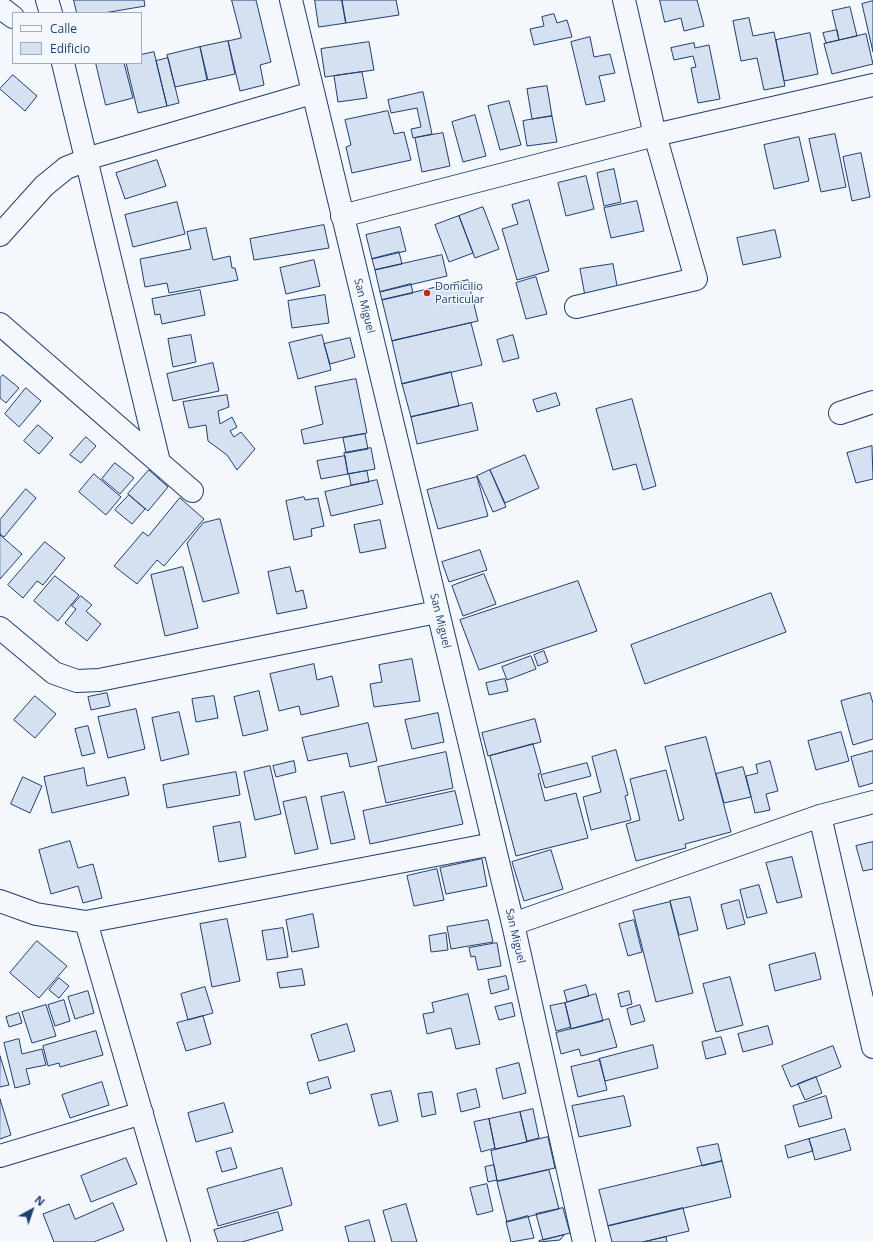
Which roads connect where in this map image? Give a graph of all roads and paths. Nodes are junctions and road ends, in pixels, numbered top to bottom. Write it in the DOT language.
graph roads {
  1 [pos="47,0"];
  2 [pos="291,0"];
  3 [pos="624,0"];
  4 [pos="0,7"];
  5 [pos="51,12"];
  6 [pos="12,16"];
  7 [pos="63,64"];
  8 [pos="873,85"];
  9 [pos="312,93"];
  10 [pos="655,135"];
  11 [pos="88,159"];
  12 [pos="342,216"];
  13 [pos="0,235"];
  14 [pos="576,307"];
  15 [pos="0,324"];
  16 [pos="873,402"];
  17 [pos="840,413"];
  18 [pos="159,462"];
  19 [pos="192,491"];
  20 [pos="438,612"];
  21 [pos="0,628"];
  22 [pos="873,802"];
  23 [pos="820,816"];
  24 [pos="493,844"];
  25 [pos="0,901"];
  26 [pos="86,922"];
  27 [pos="513,924"];
  28 [pos="873,1047"];
  29 [pos="142,1113"];
  30 [pos="0,1156"];
  31 [pos="179,1242"];
  32 [pos="584,1242"];
  1 -- 5 [label="street"];
  2 -- 9 [label="street, San Miguel"];
  3 -- 10 [label="street"];
  4 -- 6 [label="street"];
  7 -- 11 [label="street"];
  8 -- 10 [label="street"];
  9 -- 11 [label="street"];
  9 -- 12 [label="street, San Miguel"];
  10 -- 12 [label="street"];
  10 -- 14 [label="street"];
  11 -- 13 [label="street"];
  11 -- 18 [label="street"];
  12 -- 20 [label="street, San Miguel"];
  15 -- 18 [label="street"];
  16 -- 17 [label="street"];
  18 -- 19 [label="street"];
  20 -- 21 [label="street"];
  20 -- 24 [label="street, San Miguel"];
  22 -- 23 [label="street"];
  23 -- 27 [label="street"];
  23 -- 28 [label="street"];
  24 -- 26 [label="street"];
  24 -- 27 [label="street, San Miguel"];
  25 -- 26 [label="street"];
  26 -- 29 [label="street"];
  27 -- 32 [label="street, San Miguel"];
  29 -- 30 [label="street"];
  29 -- 31 [label="street"];
}
